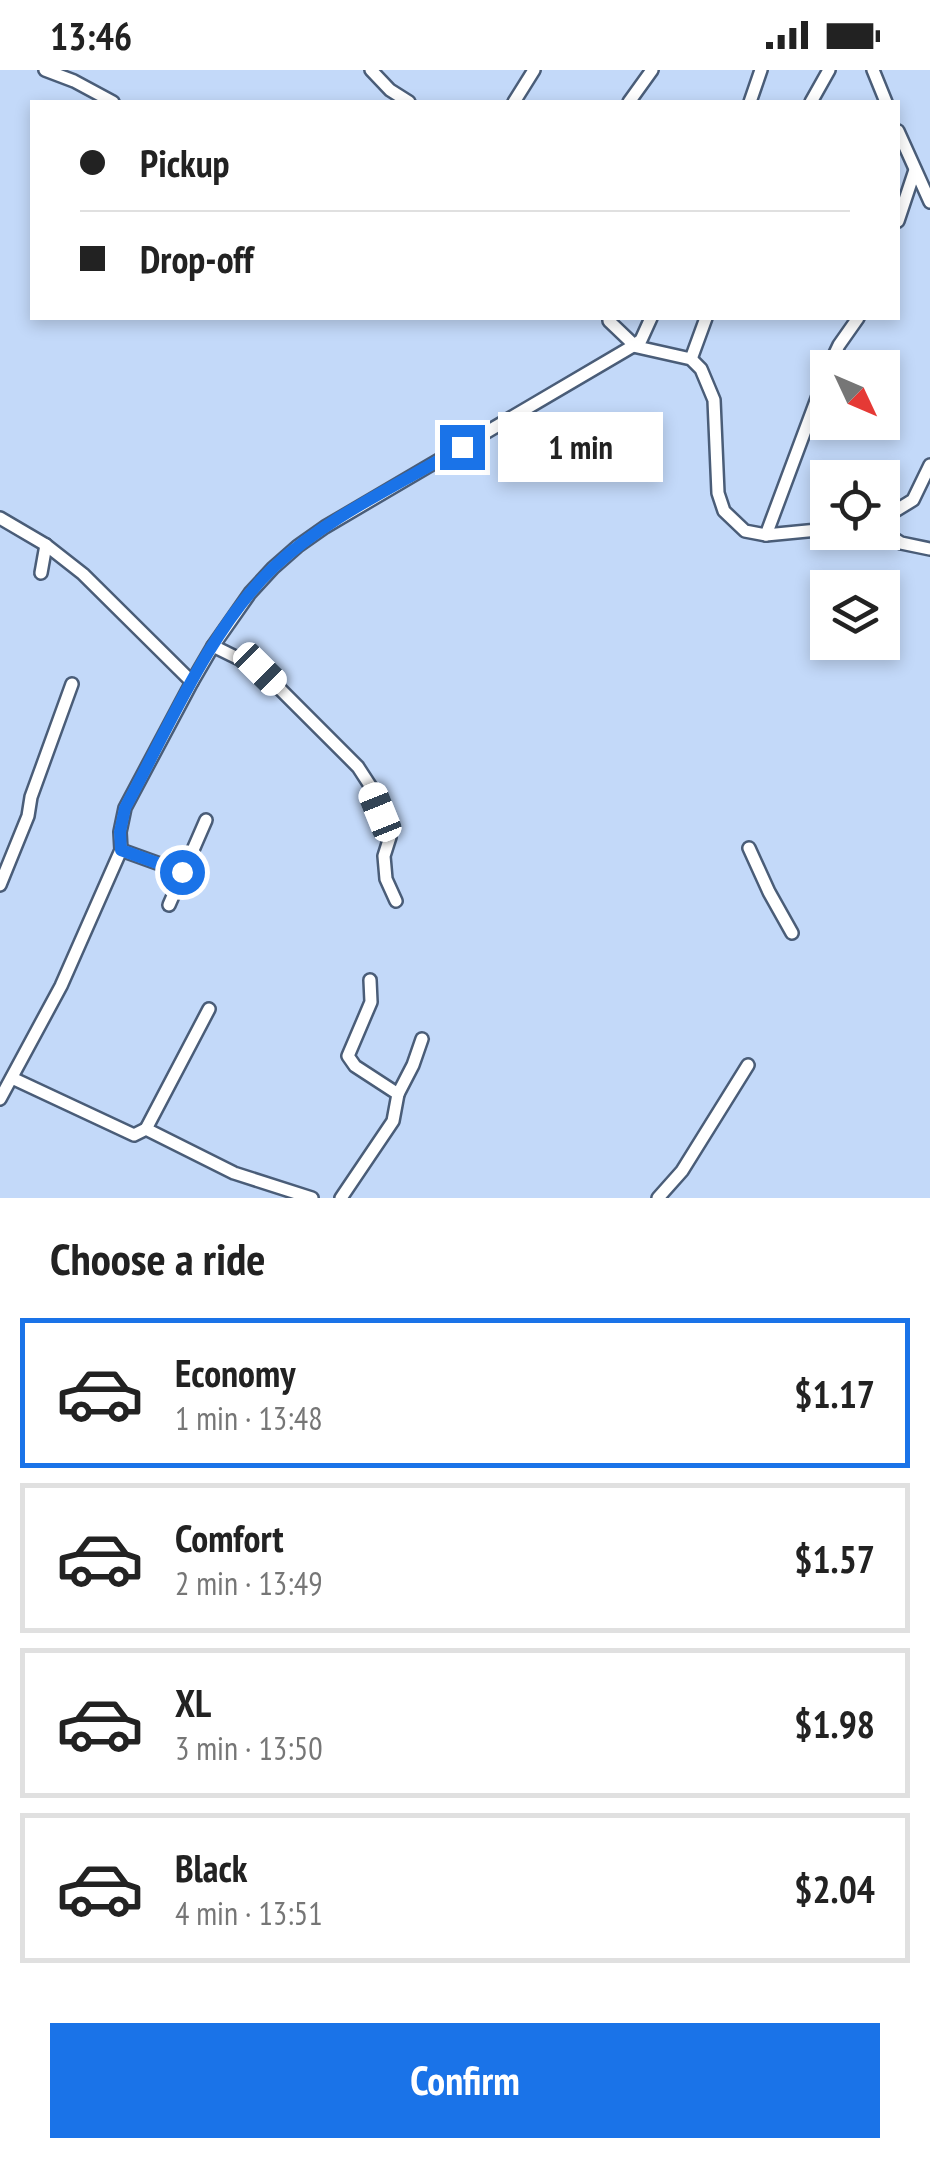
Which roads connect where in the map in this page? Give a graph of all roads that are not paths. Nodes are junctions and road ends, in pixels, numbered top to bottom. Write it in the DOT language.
graph roads {
  1 [pos="45,70"];
  2 [pos="534,70"];
  3 [pos="652,70"];
  4 [pos="762,70"];
  5 [pos="828,70"];
  6 [pos="874,70"];
  7 [pos="376,72"];
  8 [pos="109,100"];
  9 [pos="406,100"];
  10 [pos="515,100"];
  11 [pos="631,100"];
  12 [pos="751,100"];
  13 [pos="811,100"];
  14 [pos="885,100"];
  15 [pos="900,136"];
  16 [pos="915,170"];
  17 [pos="930,202"];
  18 [pos="900,215"];
  19 [pos="610,320"];
  20 [pos="651,320"];
  21 [pos="705,320"];
  22 [pos="857,320"];
  23 [pos="632,346"];
  24 [pos="837,350"];
  25 [pos="691,358"];
  26 [pos="810,416"];
  27 [pos="930,465"];
  28 [pos="900,508"];
  29 [pos="0,518"];
  30 [pos="810,530"];
  31 [pos="766,534"];
  32 [pos="900,542"];
  33 [pos="46,545"];
  34 [pos="930,549"];
  35 [pos="40,573"];
  36 [pos="213,646"];
  37 [pos="192,682"];
  38 [pos="72,684"];
  39 [pos="206,820"];
  40 [pos="749,848"];
  41 [pos="121,850"];
  42 [pos="182,872"];
  43 [pos="0,884"];
  44 [pos="396,900"];
  45 [pos="169,905"];
  46 [pos="792,933"];
  47 [pos="370,980"];
  48 [pos="209,1009"];
  49 [pos="422,1039"];
  50 [pos="748,1065"];
  51 [pos="12,1078"];
  52 [pos="398,1094"];
  53 [pos="0,1099"];
  54 [pos="146,1129"];
  55 [pos="312,1198"];
  56 [pos="340,1198"];
  57 [pos="658,1198"];
  1 -- 8 [label="street"];
  2 -- 10 [label="street"];
  3 -- 11 [label="street"];
  4 -- 12 [label="street"];
  5 -- 13 [label="street"];
  6 -- 14 [label="street"];
  7 -- 9 [label="street"];
  15 -- 16 [label="street"];
  16 -- 17 [label="street"];
  16 -- 18 [label="street"];
  19 -- 23 [label="street"];
  20 -- 23 [label="street"];
  21 -- 25 [label="street"];
  22 -- 24 [label="street"];
  23 -- 25 [label="street"];
  23 -- 36 [label="street"];
  25 -- 31 [label="street"];
  26 -- 31 [label="street"];
  27 -- 28 [label="street"];
  29 -- 33 [label="street"];
  30 -- 31 [label="street"];
  32 -- 34 [label="street"];
  33 -- 35 [label="street"];
  33 -- 37 [label="street"];
  36 -- 37 [label="street"];
  36 -- 44 [label="street"];
  37 -- 41 [label="street"];
  38 -- 43 [label="street"];
  39 -- 42 [label="street"];
  40 -- 46 [label="street"];
  41 -- 42 [label="street"];
  41 -- 51 [label="street"];
  42 -- 45 [label="street"];
  47 -- 52 [label="street"];
  48 -- 54 [label="street"];
  49 -- 52 [label="street"];
  50 -- 57 [label="street"];
  51 -- 53 [label="street"];
  51 -- 54 [label="street"];
  52 -- 56 [label="street"];
  54 -- 55 [label="street"];
}
